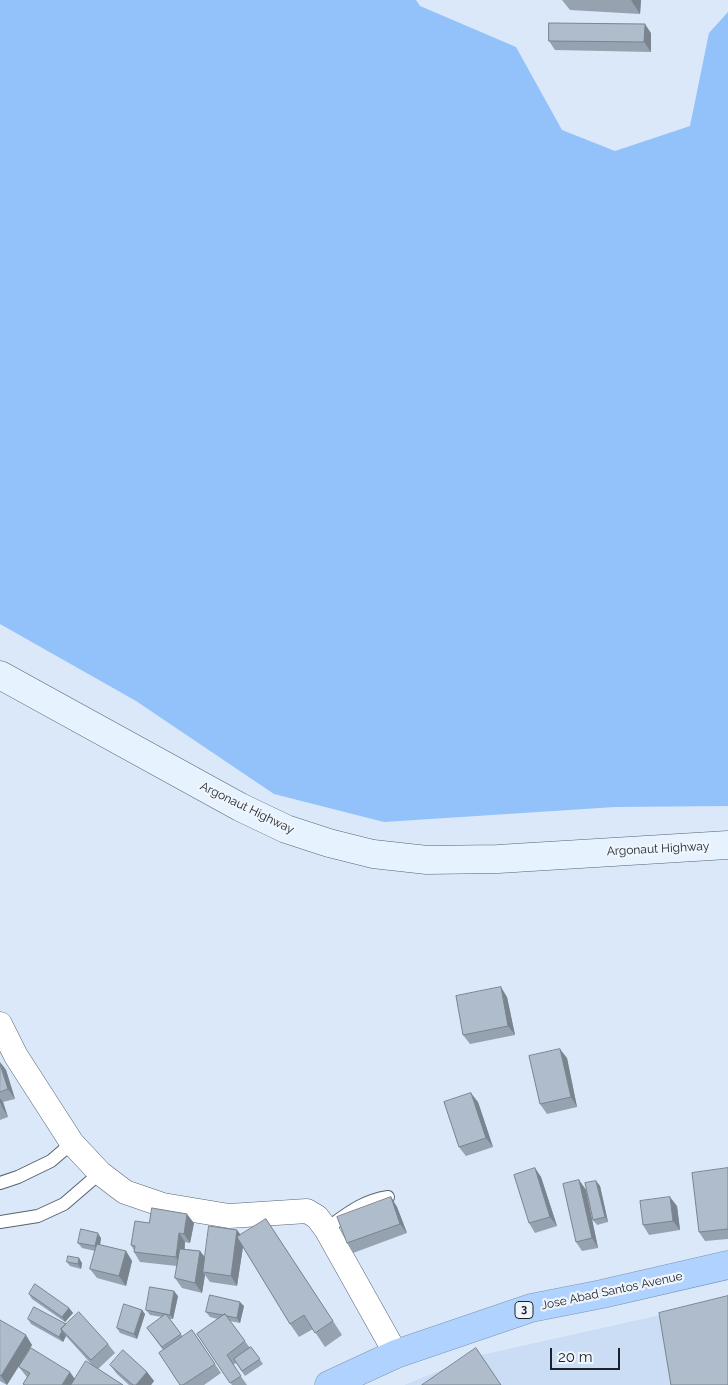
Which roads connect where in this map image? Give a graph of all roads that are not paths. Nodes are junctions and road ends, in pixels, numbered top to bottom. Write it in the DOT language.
graph roads {
  1 [pos="0,675"];
  2 [pos="728,845"];
  3 [pos="0,1024"];
  4 [pos="72,1144"];
  5 [pos="100,1173"];
  6 [pos="0,1183"];
  7 [pos="388,1197"];
  8 [pos="0,1222"];
  9 [pos="326,1229"];
  10 [pos="728,1265"];
  11 [pos="396,1354"];
  12 [pos="329,1385"];
  1 -- 2 [label="street, Argonaut Highway"];
  3 -- 4 [label="street"];
  4 -- 5 [label="street"];
  4 -- 6 [label="lane"];
  5 -- 8 [label="lane"];
  5 -- 9 [label="street"];
  7 -- 9 [label="lane"];
  9 -- 11 [label="street"];
  10 -- 11 [label="highway, Jose Abad Santos Avenue / 3"];
  11 -- 12 [label="highway, Jose Abad Santos Avenue / 3"];
}
